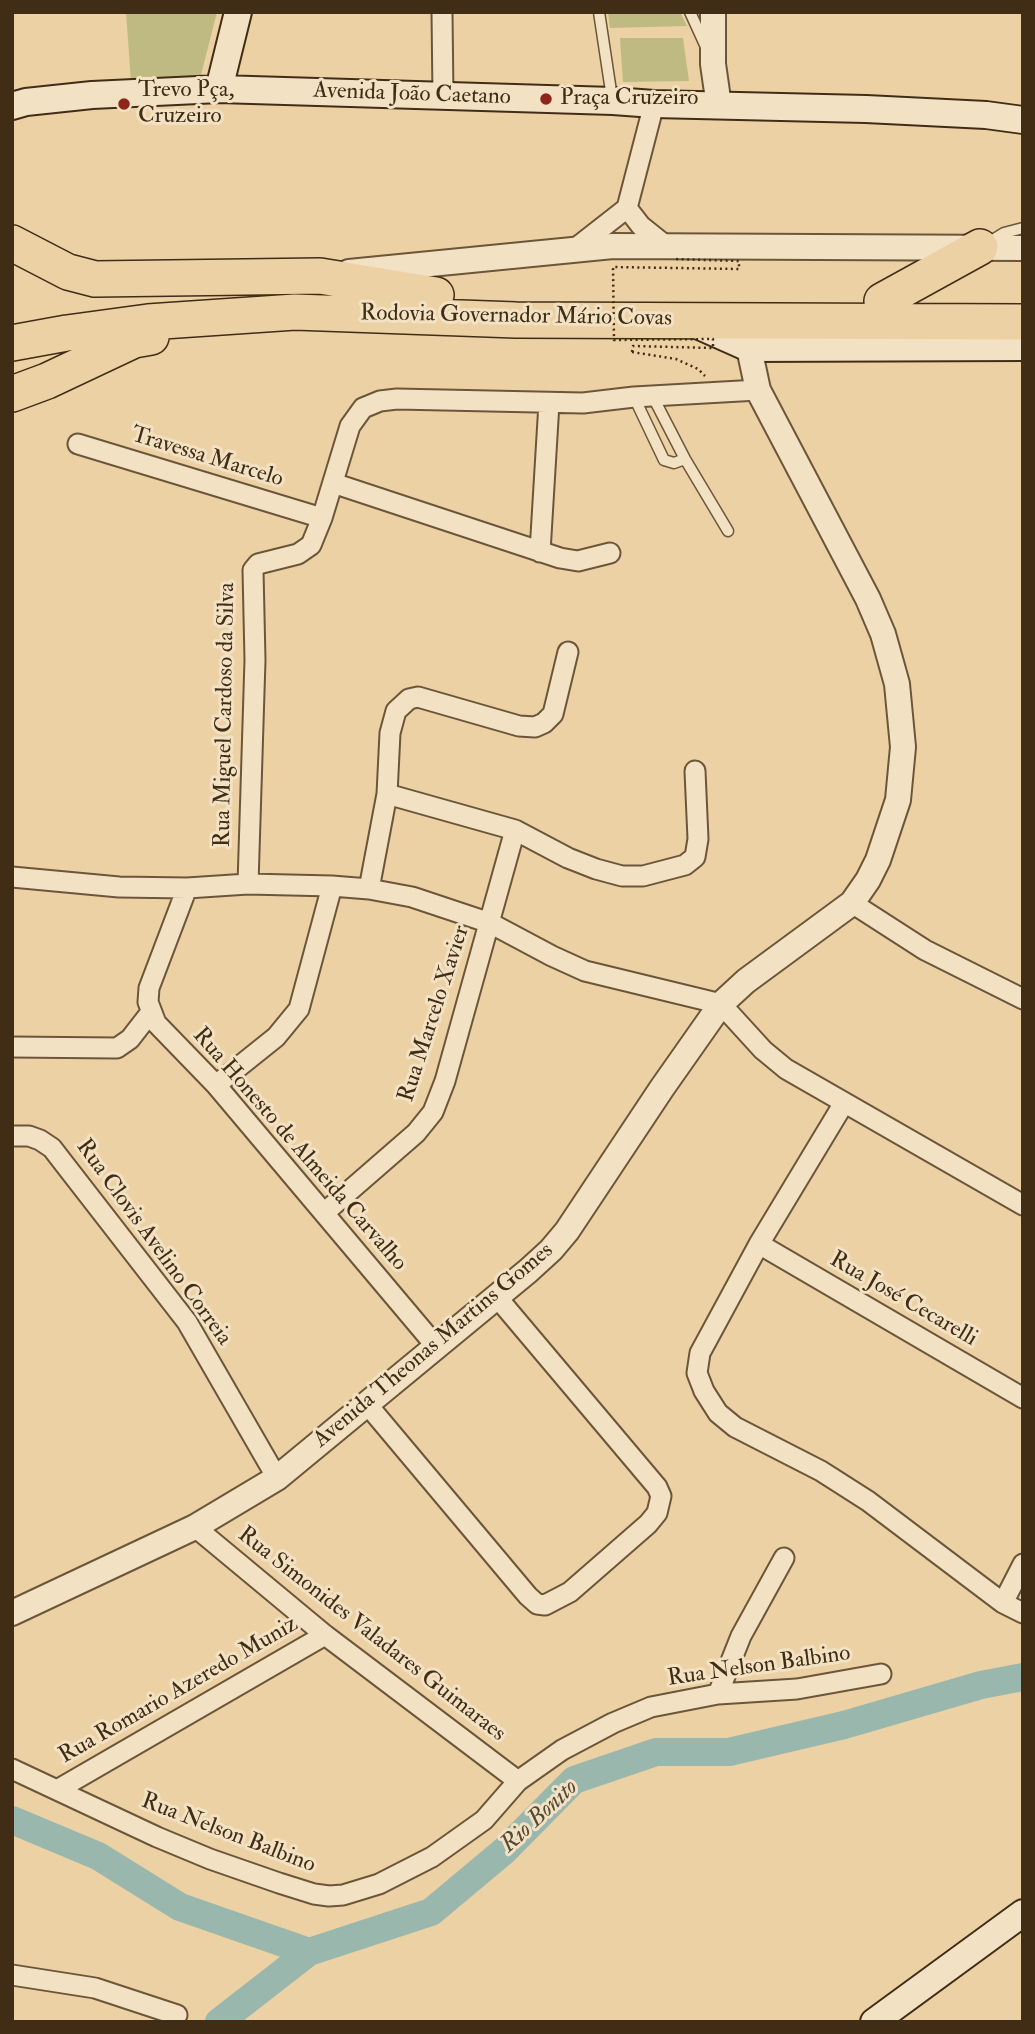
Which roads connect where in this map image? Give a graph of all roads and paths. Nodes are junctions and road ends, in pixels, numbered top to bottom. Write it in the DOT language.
graph roads {
  1 [pos="238,12"];
  2 [pos="442,12"];
  3 [pos="599,12"];
  4 [pos="690,12"];
  5 [pos="713,12"];
  6 [pos="713,64"];
  7 [pos="219,89"];
  8 [pos="443,97"];
  9 [pos="613,101"];
  10 [pos="654,104"];
  11 [pos="12,106"];
  12 [pos="719,106"];
  13 [pos="1023,120"];
  14 [pos="627,208"];
  15 [pos="1023,228"];
  16 [pos="12,243"];
  17 [pos="980,247"];
  18 [pos="1023,248"];
  19 [pos="572,251"];
  20 [pos="669,253"];
  21 [pos="320,276"];
  22 [pos="436,295"];
  23 [pos="882,301"];
  24 [pos="1023,301"];
  25 [pos="295,312"];
  26 [pos="684,319"];
  27 [pos="1023,322"];
  28 [pos="12,324"];
  29 [pos="12,343"];
  30 [pos="1023,347"];
  31 [pos="749,348"];
  32 [pos="758,390"];
  33 [pos="718,392"];
  34 [pos="12,394"];
  35 [pos="643,397"];
  36 [pos="549,404"];
  37 [pos="78,444"];
  38 [pos="685,459"];
  39 [pos="334,483"];
  40 [pos="323,518"];
  41 [pos="728,531"];
  42 [pos="540,552"];
  43 [pos="610,553"];
  44 [pos="568,652"];
  45 [pos="695,771"];
  46 [pos="387,794"];
  47 [pos="515,830"];
  48 [pos="12,877"];
  49 [pos="248,884"];
  50 [pos="332,886"];
  51 [pos="187,888"];
  52 [pos="369,889"];
  53 [pos="852,903"];
  54 [pos="490,923"];
  55 [pos="1023,999"];
  56 [pos="721,1004"];
  57 [pos="151,1012"];
  58 [pos="12,1047"];
  59 [pos="216,1085"];
  60 [pos="844,1103"];
  61 [pos="12,1136"];
  62 [pos="1023,1205"];
  63 [pos="324,1213"];
  64 [pos="759,1244"];
  65 [pos="496,1296"];
  66 [pos="435,1346"];
  67 [pos="1023,1398"];
  68 [pos="366,1403"];
  69 [pos="277,1478"];
  70 [pos="195,1527"];
  71 [pos="784,1558"];
  72 [pos="1023,1564"];
  73 [pos="1003,1603"];
  74 [pos="1023,1613"];
  75 [pos="12,1614"];
  76 [pos="325,1635"];
  77 [pos="881,1674"];
  78 [pos="718,1694"];
  79 [pos="12,1769"];
  80 [pos="518,1781"];
  81 [pos="57,1790"];
  82 [pos="1023,1913"];
  83 [pos="12,1975"];
  84 [pos="177,2015"];
  85 [pos="889,2017"];
  1 -- 7 [label="main road"];
  2 -- 8 [label="street"];
  3 -- 9 [label="lane"];
  4 -- 6 [label="lane"];
  5 -- 6 [label="street"];
  6 -- 12 [label="street"];
  7 -- 8 [label="main road, Avenida João Caetano"];
  7 -- 11 [label="main road, Avenida João Caetano"];
  8 -- 9 [label="main road, Avenida João Caetano"];
  9 -- 10 [label="main road, Avenida João Caetano"];
  10 -- 12 [label="main road, Avenida João Caetano"];
  10 -- 14 [label="street"];
  12 -- 13 [label="main road, Avenida João Caetano"];
  14 -- 19 [label="street"];
  14 -- 20 [label="street"];
  15 -- 17 [label="lane"];
  16 -- 21 [label="highway"];
  17 -- 18 [label="street"];
  17 -- 20 [label="street"];
  17 -- 23 [label="highway"];
  19 -- 20 [label="street"];
  19 -- 21 [label="street"];
  20 -- 33 [label="path, bridge"];
  21 -- 22 [label="highway"];
  22 -- 23 [label="highway, Rodovia Governador Mário Covas"];
  22 -- 28 [label="highway, Rodovia Governador Mário Covas"];
  23 -- 24 [label="highway, Rodovia Governador Mário Covas"];
  25 -- 26 [label="highway, Rodovia Governador Mário Covas"];
  25 -- 29 [label="highway, Rodovia Governador Mário Covas"];
  25 -- 34 [label="highway"];
  26 -- 27 [label="highway, Rodovia Governador Mário Covas"];
  26 -- 31 [label="main road"];
  30 -- 31 [label="main road"];
  31 -- 32 [label="street, Avenida Theonas Martins Gomes"];
  32 -- 33 [label="street, Rua Miguel Cardoso da Silva"];
  32 -- 53 [label="street, Avenida Theonas Martins Gomes"];
  33 -- 35 [label="street, Rua Miguel Cardoso da Silva"];
  35 -- 36 [label="street, Rua Miguel Cardoso da Silva"];
  35 -- 38 [label="lane"];
  35 -- 38 [label="lane"];
  36 -- 39 [label="street, Rua Miguel Cardoso da Silva"];
  36 -- 42 [label="street"];
  37 -- 40 [label="street, Travessa Marcelo"];
  38 -- 41 [label="lane"];
  39 -- 40 [label="street, Rua Miguel Cardoso da Silva"];
  39 -- 42 [label="street"];
  40 -- 49 [label="street, Rua Miguel Cardoso da Silva"];
  42 -- 43 [label="street"];
  44 -- 46 [label="street"];
  45 -- 47 [label="street"];
  46 -- 47 [label="street"];
  46 -- 52 [label="street"];
  47 -- 54 [label="street, Rua Marcelo Xavier"];
  48 -- 51 [label="street"];
  49 -- 50 [label="street"];
  49 -- 51 [label="street"];
  50 -- 52 [label="street"];
  50 -- 59 [label="street"];
  51 -- 57 [label="street"];
  52 -- 54 [label="street"];
  53 -- 55 [label="street"];
  53 -- 56 [label="street, Avenida Theonas Martins Gomes"];
  54 -- 56 [label="street"];
  54 -- 63 [label="street, Rua Marcelo Xavier"];
  56 -- 60 [label="street"];
  56 -- 65 [label="street, Avenida Theonas Martins Gomes"];
  57 -- 58 [label="street"];
  57 -- 59 [label="street, Rua Honesto de Almeida Carvalho"];
  59 -- 63 [label="street, Rua Honesto de Almeida Carvalho"];
  60 -- 62 [label="street"];
  60 -- 64 [label="street"];
  61 -- 69 [label="street, Rua Clovis Avelino Correia"];
  63 -- 66 [label="street, Rua Honesto de Almeida Carvalho"];
  64 -- 67 [label="street, Rua José Cecarelli"];
  64 -- 73 [label="street"];
  65 -- 66 [label="street, Avenida Theonas Martins Gomes"];
  65 -- 68 [label="street"];
  66 -- 68 [label="street, Avenida Theonas Martins Gomes"];
  68 -- 69 [label="street, Avenida Theonas Martins Gomes"];
  69 -- 70 [label="street, Avenida Theonas Martins Gomes"];
  70 -- 75 [label="street, Avenida Theonas Martins Gomes"];
  70 -- 76 [label="street, Rua Simonides Valadares Guimaraes"];
  71 -- 78 [label="street"];
  72 -- 73 [label="street"];
  73 -- 74 [label="street"];
  76 -- 80 [label="street, Rua Simonides Valadares Guimaraes"];
  76 -- 81 [label="street, Rua Romario Azeredo Muniz"];
  77 -- 78 [label="street, Rua Nelson Balbino"];
  78 -- 80 [label="street, Rua Nelson Balbino"];
  79 -- 81 [label="street, Rua Nelson Balbino"];
  80 -- 81 [label="street, Rua Nelson Balbino"];
  82 -- 85 [label="main road"];
  83 -- 84 [label="street"];
}
